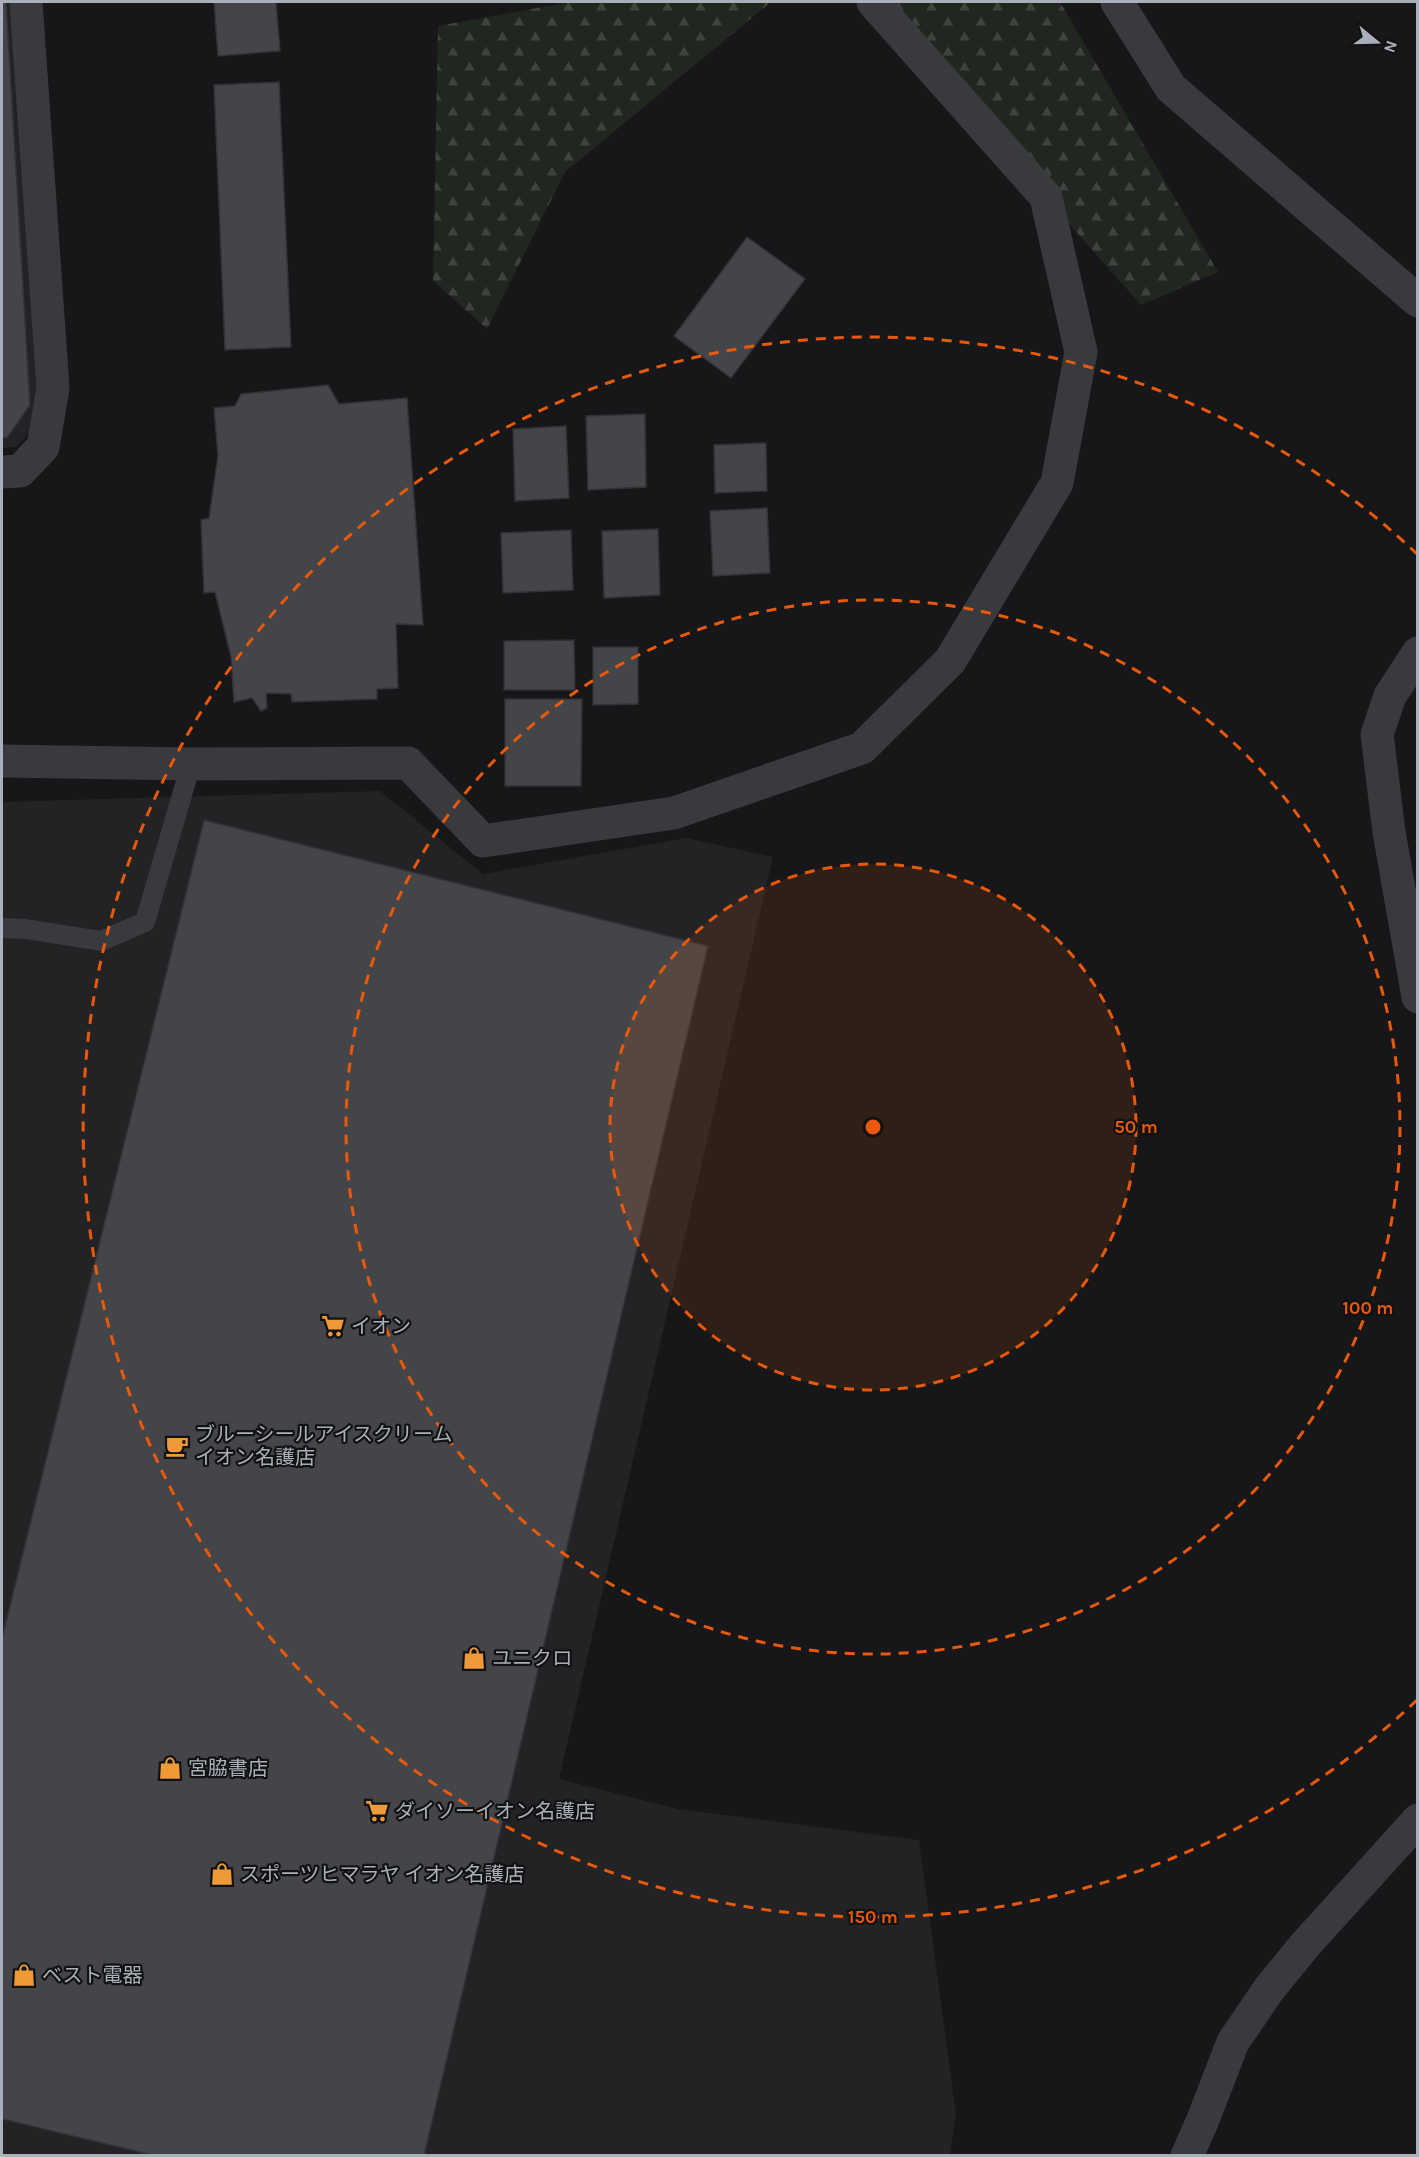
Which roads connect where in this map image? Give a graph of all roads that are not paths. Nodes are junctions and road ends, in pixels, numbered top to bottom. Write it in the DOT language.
graph roads {
  1 [pos="26,2"];
  2 [pos="873,2"];
  3 [pos="1118,2"];
  4 [pos="1418,301"];
  5 [pos="2,472"];
  6 [pos="1418,653"];
  7 [pos="2,761"];
  8 [pos="191,764"];
  9 [pos="2,928"];
  10 [pos="1418,997"];
  11 [pos="1418,1820"];
  12 [pos="1187,2156"];
  1 -- 5 [label="street"];
  2 -- 8 [label="street"];
  3 -- 4 [label="street"];
  6 -- 10 [label="street"];
  7 -- 8 [label="street"];
  8 -- 9 [label="lane"];
  11 -- 12 [label="street"];
}
